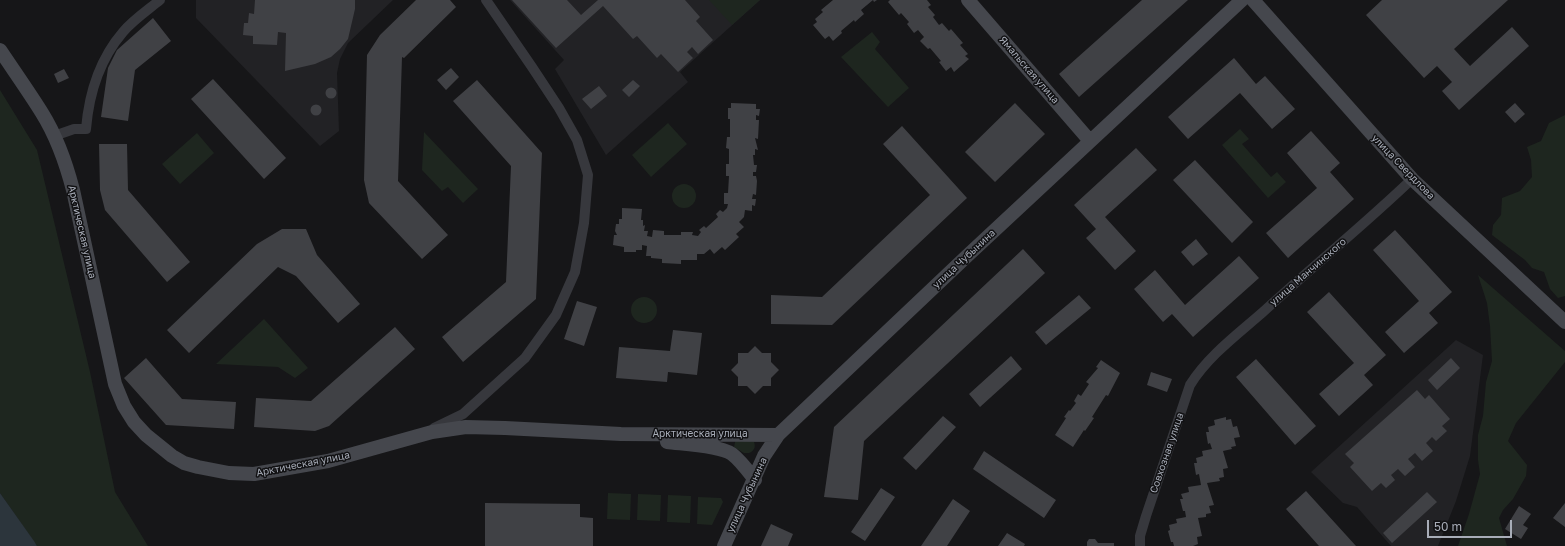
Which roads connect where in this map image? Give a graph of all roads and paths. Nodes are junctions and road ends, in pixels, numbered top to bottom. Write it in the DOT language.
graph roads {
  1 [pos="160,0"];
  2 [pos="486,0"];
  3 [pos="968,0"];
  4 [pos="1242,0"];
  5 [pos="1253,0"];
  6 [pos="0,50"];
  7 [pos="54,136"];
  8 [pos="1090,141"];
  9 [pos="1412,179"];
  10 [pos="1565,322"];
  11 [pos="1205,365"];
  12 [pos="621,434"];
  13 [pos="778,435"];
  14 [pos="413,437"];
  15 [pos="755,480"];
  16 [pos="724,546"];
  17 [pos="1140,546"];
  1 -- 7 [label="street"];
  2 -- 14 [label="street"];
  3 -- 8 [label="street, Ямальская улица"];
  4 -- 8 [label="street, улица Чубынина"];
  5 -- 9 [label="street, улица Свердлова"];
  6 -- 7 [label="street, Арктическая улица"];
  7 -- 14 [label="street, Арктическая улица"];
  8 -- 13 [label="street, улица Чубынина"];
  9 -- 10 [label="street, улица Свердлова"];
  9 -- 11 [label="street, улица Манчинского"];
  11 -- 17 [label="street, Совхозная улица"];
  12 -- 13 [label="street, Арктическая улица"];
  12 -- 14 [label="street, Арктическая улица"];
  12 -- 15 [label="street, Арктическая улица"];
  13 -- 15 [label="street, улица Чубынина"];
  15 -- 16 [label="street, улица Чубынина"];
}
